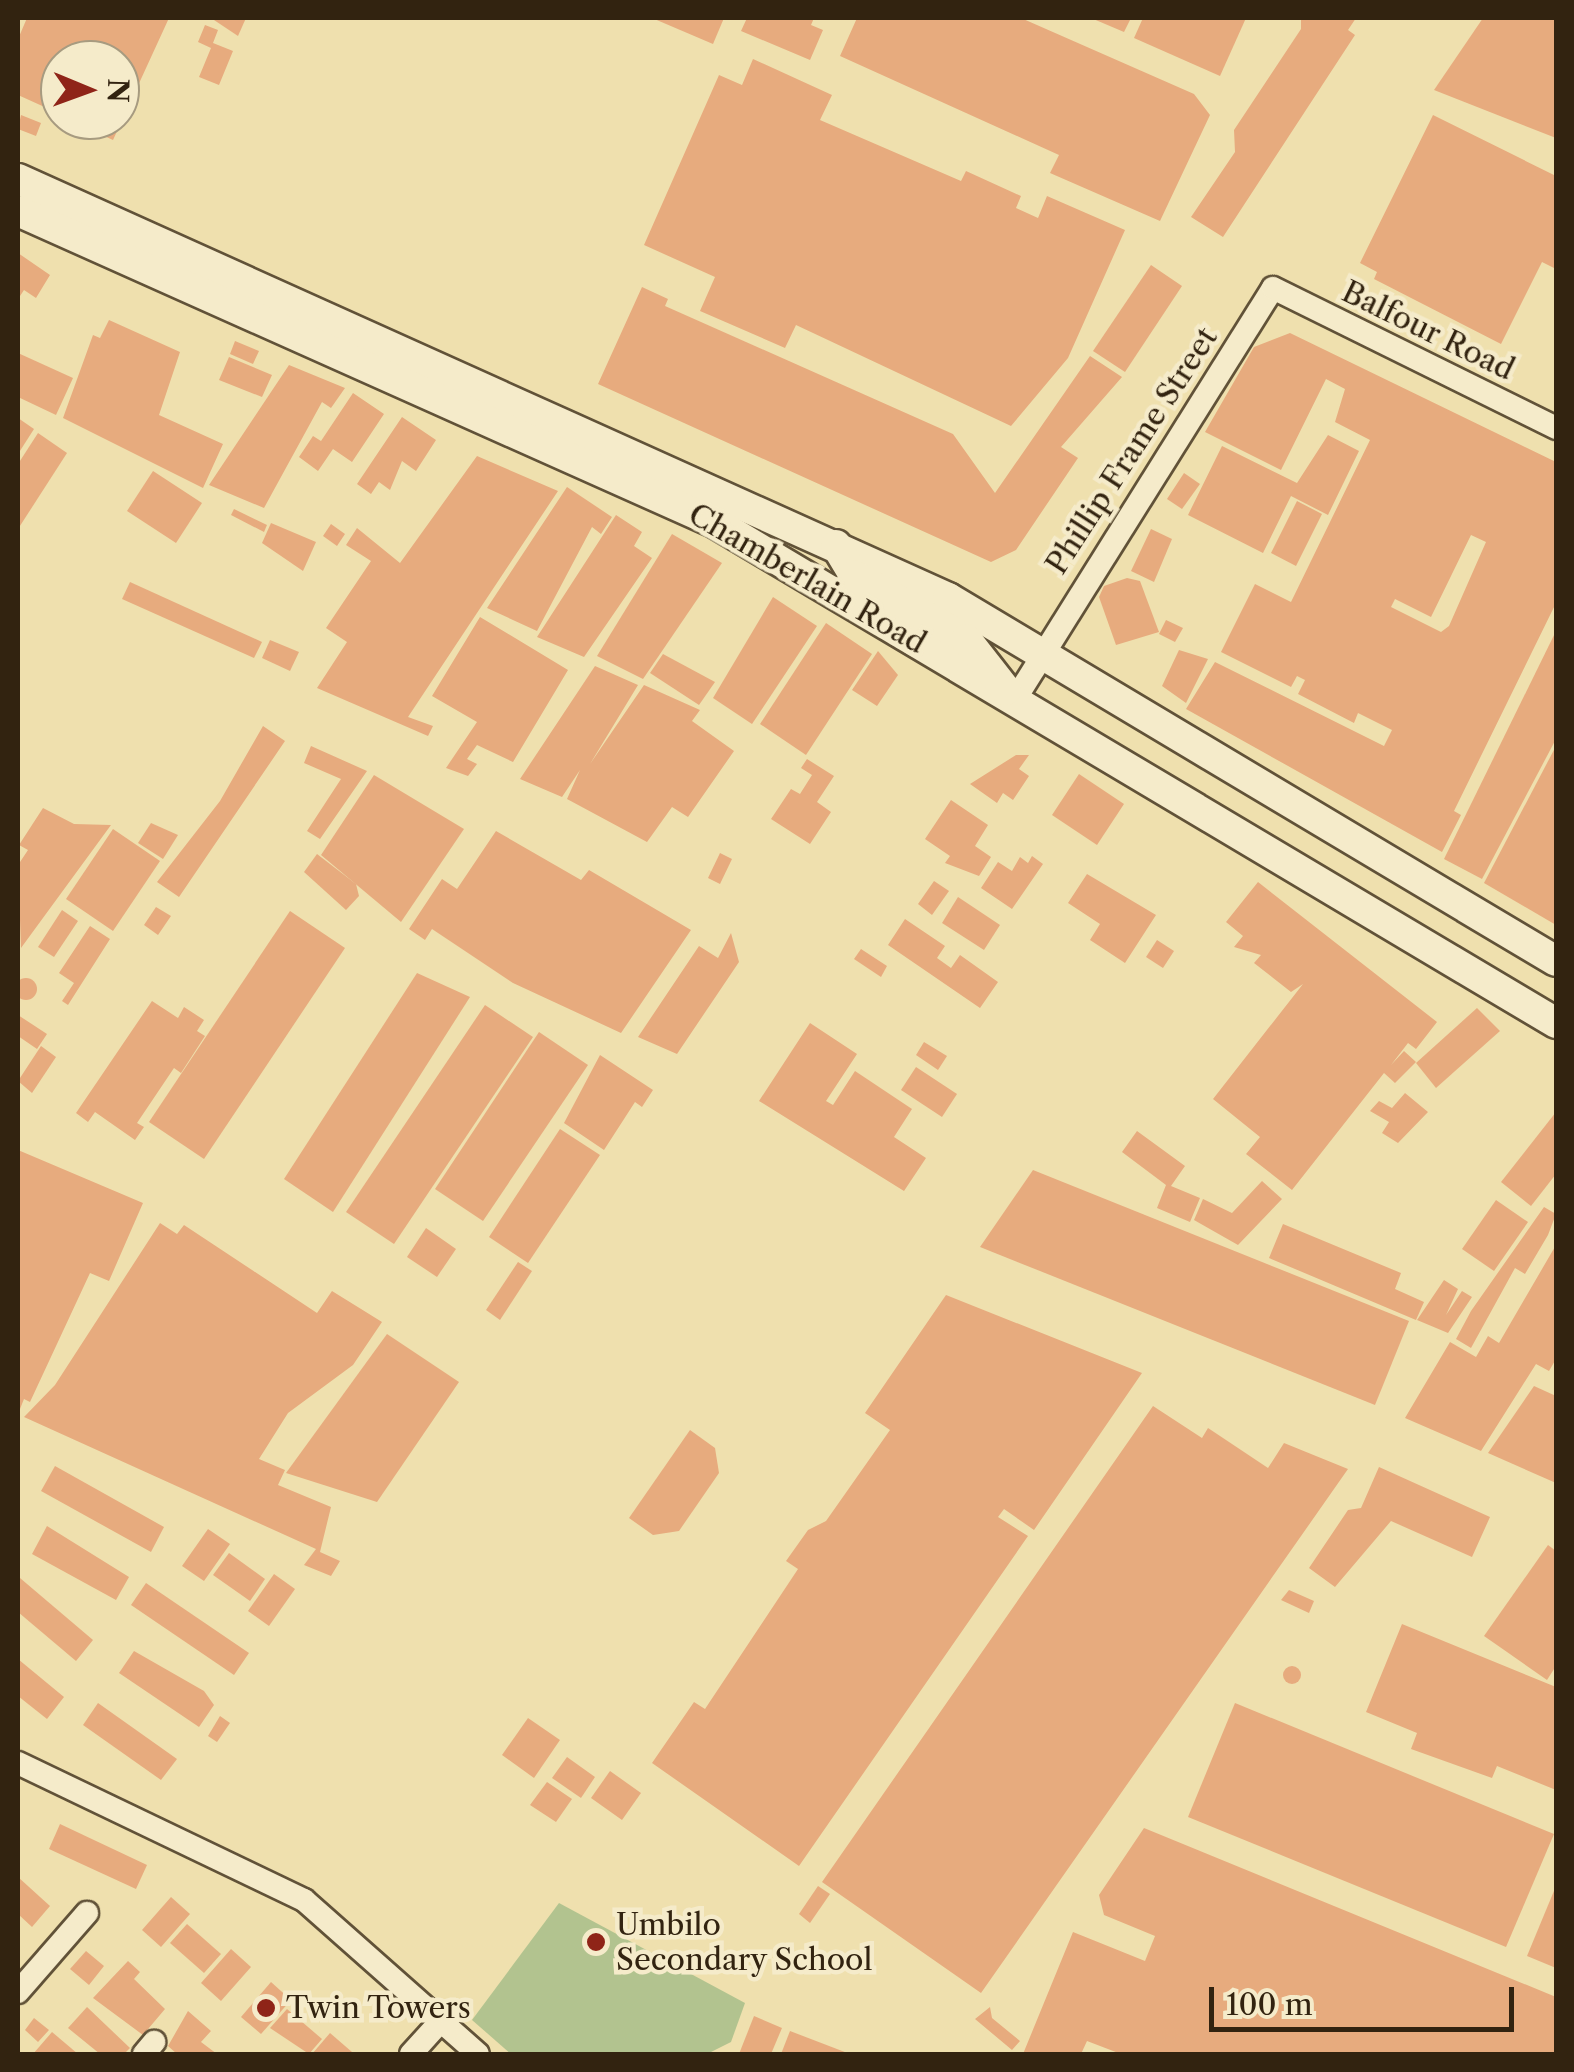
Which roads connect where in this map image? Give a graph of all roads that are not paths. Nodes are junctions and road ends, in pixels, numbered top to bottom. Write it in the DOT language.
graph roads {
  1 [pos="18,179"];
  2 [pos="23,217"];
  3 [pos="1273,288"];
  4 [pos="1556,428"];
  5 [pos="790,523"];
  6 [pos="835,542"];
  7 [pos="776,556"];
  8 [pos="1041,647"];
  9 [pos="1014,701"];
  10 [pos="1291,803"];
  11 [pos="1265,849"];
  12 [pos="1514,936"];
  13 [pos="1556,961"];
  14 [pos="1486,980"];
  15 [pos="1556,1024"];
  16 [pos="18,1763"];
  17 [pos="88,1914"];
  18 [pos="18,1992"];
  19 [pos="440,2022"];
  20 [pos="411,2054"];
  21 [pos="478,2054"];
  1 -- 5 [label="street, Chamberlain Road"];
  2 -- 7 [label="street, Chamberlain Road"];
  3 -- 4 [label="street, Balfour Road"];
  3 -- 8 [label="street, Phillip Frame Street"];
  5 -- 6 [label="street, Chamberlain Road"];
  5 -- 7 [label="street"];
  6 -- 8 [label="street, Chamberlain Road"];
  6 -- 9 [label="street"];
  7 -- 9 [label="street, Chamberlain Road"];
  8 -- 9 [label="street, Phillip Frame Street"];
  8 -- 10 [label="street, Chamberlain Road"];
  9 -- 11 [label="street, Chamberlain Road"];
  10 -- 11 [label="street"];
  10 -- 12 [label="street, Chamberlain Road"];
  11 -- 14 [label="street, Chamberlain Road"];
  12 -- 13 [label="street, Chamberlain Road"];
  12 -- 14 [label="street"];
  14 -- 15 [label="street, Chamberlain Road"];
  16 -- 19 [label="street"];
  17 -- 18 [label="street"];
  19 -- 20 [label="street"];
  19 -- 21 [label="street"];
}
